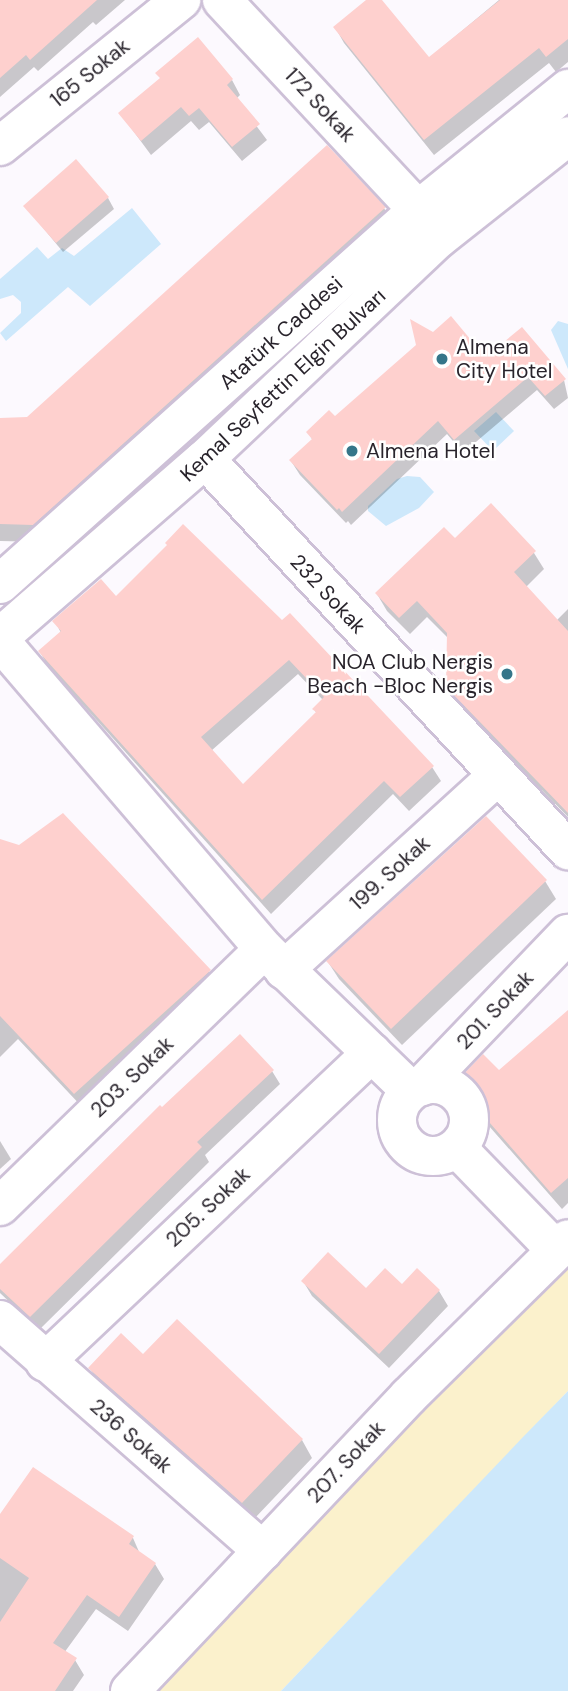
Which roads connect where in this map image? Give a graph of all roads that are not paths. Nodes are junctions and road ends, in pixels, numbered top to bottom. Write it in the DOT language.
graph roads {
  1 [pos="181,0"];
  2 [pos="222,0"];
  3 [pos="568,89"];
  4 [pos="568,136"];
  5 [pos="0,146"];
  6 [pos="418,210"];
  7 [pos="205,459"];
  8 [pos="0,584"];
  9 [pos="0,639"];
  10 [pos="497,776"];
  11 [pos="568,850"];
  12 [pos="568,934"];
  13 [pos="274,959"];
  14 [pos="372,1053"];
  15 [pos="417,1089"];
  16 [pos="457,1147"];
  17 [pos="0,1206"];
  18 [pos="562,1245"];
  19 [pos="0,1320"];
  20 [pos="45,1362"];
  21 [pos="263,1550"];
  22 [pos="130,1691"];
  1 -- 5 [label="street, 165 Sokak"];
  2 -- 6 [label="street, 172 Sokak"];
  3 -- 6 [label="street, Atatürk Caddesi"];
  4 -- 7 [label="street, Kemal Seyfettin Elgin Bulvarı"];
  6 -- 8 [label="street, Atatürk Caddesi"];
  7 -- 9 [label="street, Kemal Seyfettin Elgin Bulvarı"];
  7 -- 10 [label="street, 232 Sokak"];
  9 -- 13 [label="street"];
  10 -- 11 [label="street, 232 Sokak"];
  10 -- 13 [label="street, 199. Sokak"];
  12 -- 15 [label="street, 201. Sokak"];
  13 -- 14 [label="street"];
  13 -- 17 [label="street, 203. Sokak"];
  14 -- 15 [label="street"];
  14 -- 20 [label="street, 205. Sokak"];
  15 -- 16 [label="street"];
  15 -- 16 [label="street"];
  16 -- 18 [label="street"];
  18 -- 21 [label="street, 207. Sokak"];
  19 -- 20 [label="street, 236 Sokak"];
  20 -- 21 [label="street, 236 Sokak"];
  21 -- 22 [label="street, 207. Sokak"];
}
